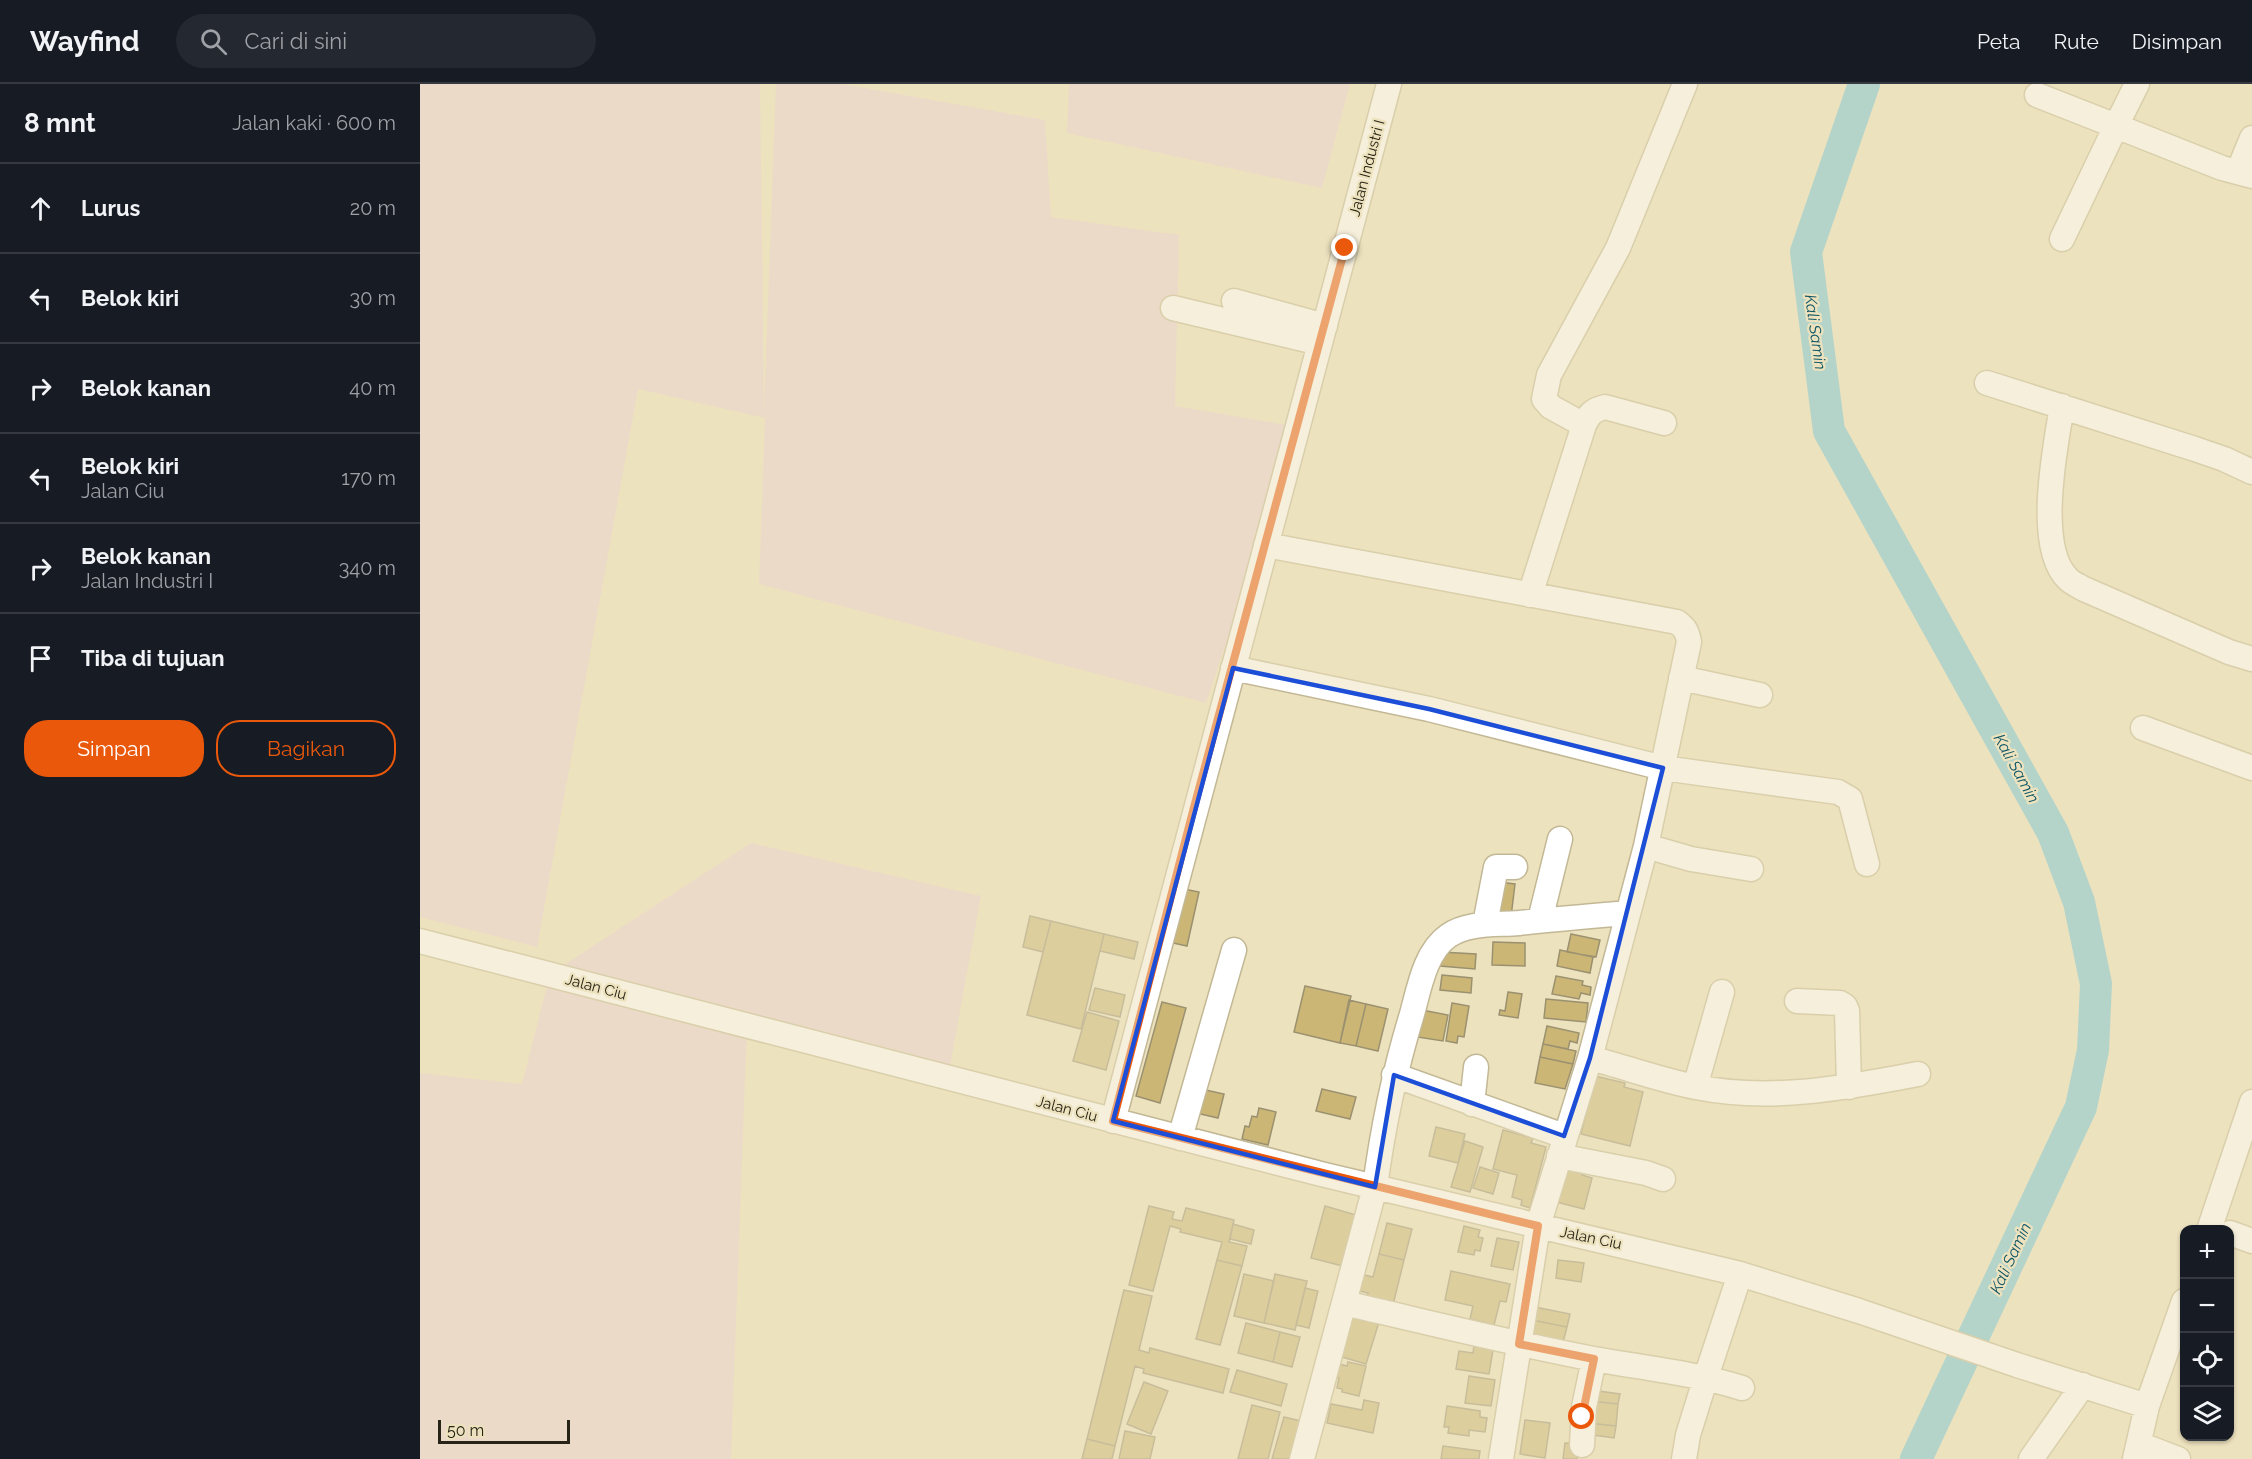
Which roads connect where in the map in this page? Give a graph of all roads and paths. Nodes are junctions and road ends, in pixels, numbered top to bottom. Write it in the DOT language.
graph roads {
  1 [pos="1389,84"];
  2 [pos="1685,84"];
  3 [pos="2137,84"];
  4 [pos="2037,95"];
  5 [pos="2116,126"];
  6 [pos="2252,138"];
  7 [pos="2245,174"];
  8 [pos="2062,239"];
  9 [pos="1234,301"];
  10 [pos="1173,308"];
  11 [pos="1322,335"];
  12 [pos="1987,383"];
  13 [pos="2062,406"];
  14 [pos="1664,423"];
  15 [pos="1584,425"];
  16 [pos="2252,472"];
  17 [pos="1266,545"];
  18 [pos="1530,595"];
  19 [pos="2252,659"];
  20 [pos="1233,668"];
  21 [pos="1681,678"];
  22 [pos="1760,695"];
  23 [pos="2143,728"];
  24 [pos="1662,768"];
  25 [pos="2252,768"];
  26 [pos="1560,839"];
  27 [pos="1646,846"];
  28 [pos="1868,864"];
  29 [pos="1515,867"];
  30 [pos="1750,870"];
  31 [pos="1628,913"];
  32 [pos="1540,920"];
  33 [pos="1485,924"];
  34 [pos="420,941"];
  35 [pos="1234,950"];
  36 [pos="1722,992"];
  37 [pos="1797,1001"];
  38 [pos="1590,1058"];
  39 [pos="1476,1067"];
  40 [pos="1918,1074"];
  41 [pos="1394,1076"];
  42 [pos="1695,1087"];
  43 [pos="1849,1087"];
  44 [pos="2252,1102"];
  45 [pos="1472,1104"];
  46 [pos="1113,1121"];
  47 [pos="1180,1138"];
  48 [pos="1561,1146"];
  49 [pos="1662,1179"];
  50 [pos="1375,1187"];
  51 [pos="2219,1225"];
  52 [pos="1538,1226"];
  53 [pos="2234,1235"];
  54 [pos="2252,1241"];
  55 [pos="1740,1274"];
  56 [pos="1344,1303"];
  57 [pos="2180,1312"];
  58 [pos="1519,1344"];
  59 [pos="1594,1359"];
  60 [pos="1706,1377"];
  61 [pos="2083,1385"];
  62 [pos="1742,1388"];
  63 [pos="2147,1406"];
  64 [pos="1582,1445"];
  65 [pos="2137,1452"];
  66 [pos="1302,1459"];
  67 [pos="1501,1459"];
  68 [pos="1684,1459"];
  69 [pos="2031,1459"];
  70 [pos="2178,1459"];
  1 -- 11 [label="street, Jalan Industri I"];
  2 -- 15 [label="street"];
  3 -- 5 [label="street"];
  4 -- 5 [label="street"];
  5 -- 7 [label="street"];
  5 -- 8 [label="street"];
  6 -- 7 [label="street"];
  9 -- 11 [label="street"];
  10 -- 11 [label="street"];
  11 -- 17 [label="street, Jalan Industri I"];
  12 -- 13 [label="street"];
  13 -- 16 [label="street"];
  13 -- 19 [label="street"];
  14 -- 15 [label="street"];
  15 -- 18 [label="street"];
  17 -- 18 [label="street"];
  17 -- 20 [label="street, Jalan Industri I"];
  18 -- 21 [label="street"];
  20 -- 24 [label="street"];
  20 -- 46 [label="street, Jalan Industri I"];
  21 -- 22 [label="street"];
  21 -- 24 [label="street"];
  23 -- 25 [label="street"];
  24 -- 27 [label="street"];
  24 -- 28 [label="street"];
  26 -- 32 [label="street"];
  27 -- 30 [label="street"];
  27 -- 31 [label="street"];
  29 -- 33 [label="street"];
  31 -- 32 [label="street"];
  31 -- 38 [label="street"];
  32 -- 33 [label="street"];
  33 -- 41 [label="street"];
  34 -- 46 [label="street, Jalan Ciu"];
  35 -- 47 [label="street"];
  36 -- 42 [label="street"];
  37 -- 43 [label="street"];
  38 -- 42 [label="street"];
  38 -- 48 [label="street"];
  39 -- 45 [label="street"];
  40 -- 43 [label="street"];
  41 -- 45 [label="street"];
  41 -- 50 [label="street"];
  42 -- 43 [label="street"];
  44 -- 51 [label="street"];
  45 -- 48 [label="street"];
  46 -- 47 [label="street, Jalan Ciu"];
  47 -- 50 [label="street, Jalan Ciu"];
  48 -- 49 [label="street"];
  48 -- 52 [label="street"];
  50 -- 52 [label="street, Jalan Ciu"];
  50 -- 56 [label="street"];
  52 -- 55 [label="street, Jalan Ciu"];
  52 -- 58 [label="street"];
  53 -- 54 [label="street"];
  55 -- 60 [label="street"];
  55 -- 61 [label="street, Jalan Ciu"];
  56 -- 58 [label="street"];
  56 -- 66 [label="street"];
  57 -- 63 [label="street"];
  58 -- 59 [label="street"];
  58 -- 67 [label="street"];
  59 -- 60 [label="street"];
  59 -- 64 [label="street"];
  60 -- 62 [label="street"];
  60 -- 68 [label="street"];
  61 -- 63 [label="street"];
  61 -- 69 [label="street"];
  63 -- 65 [label="street"];
  65 -- 70 [label="street"];
}
